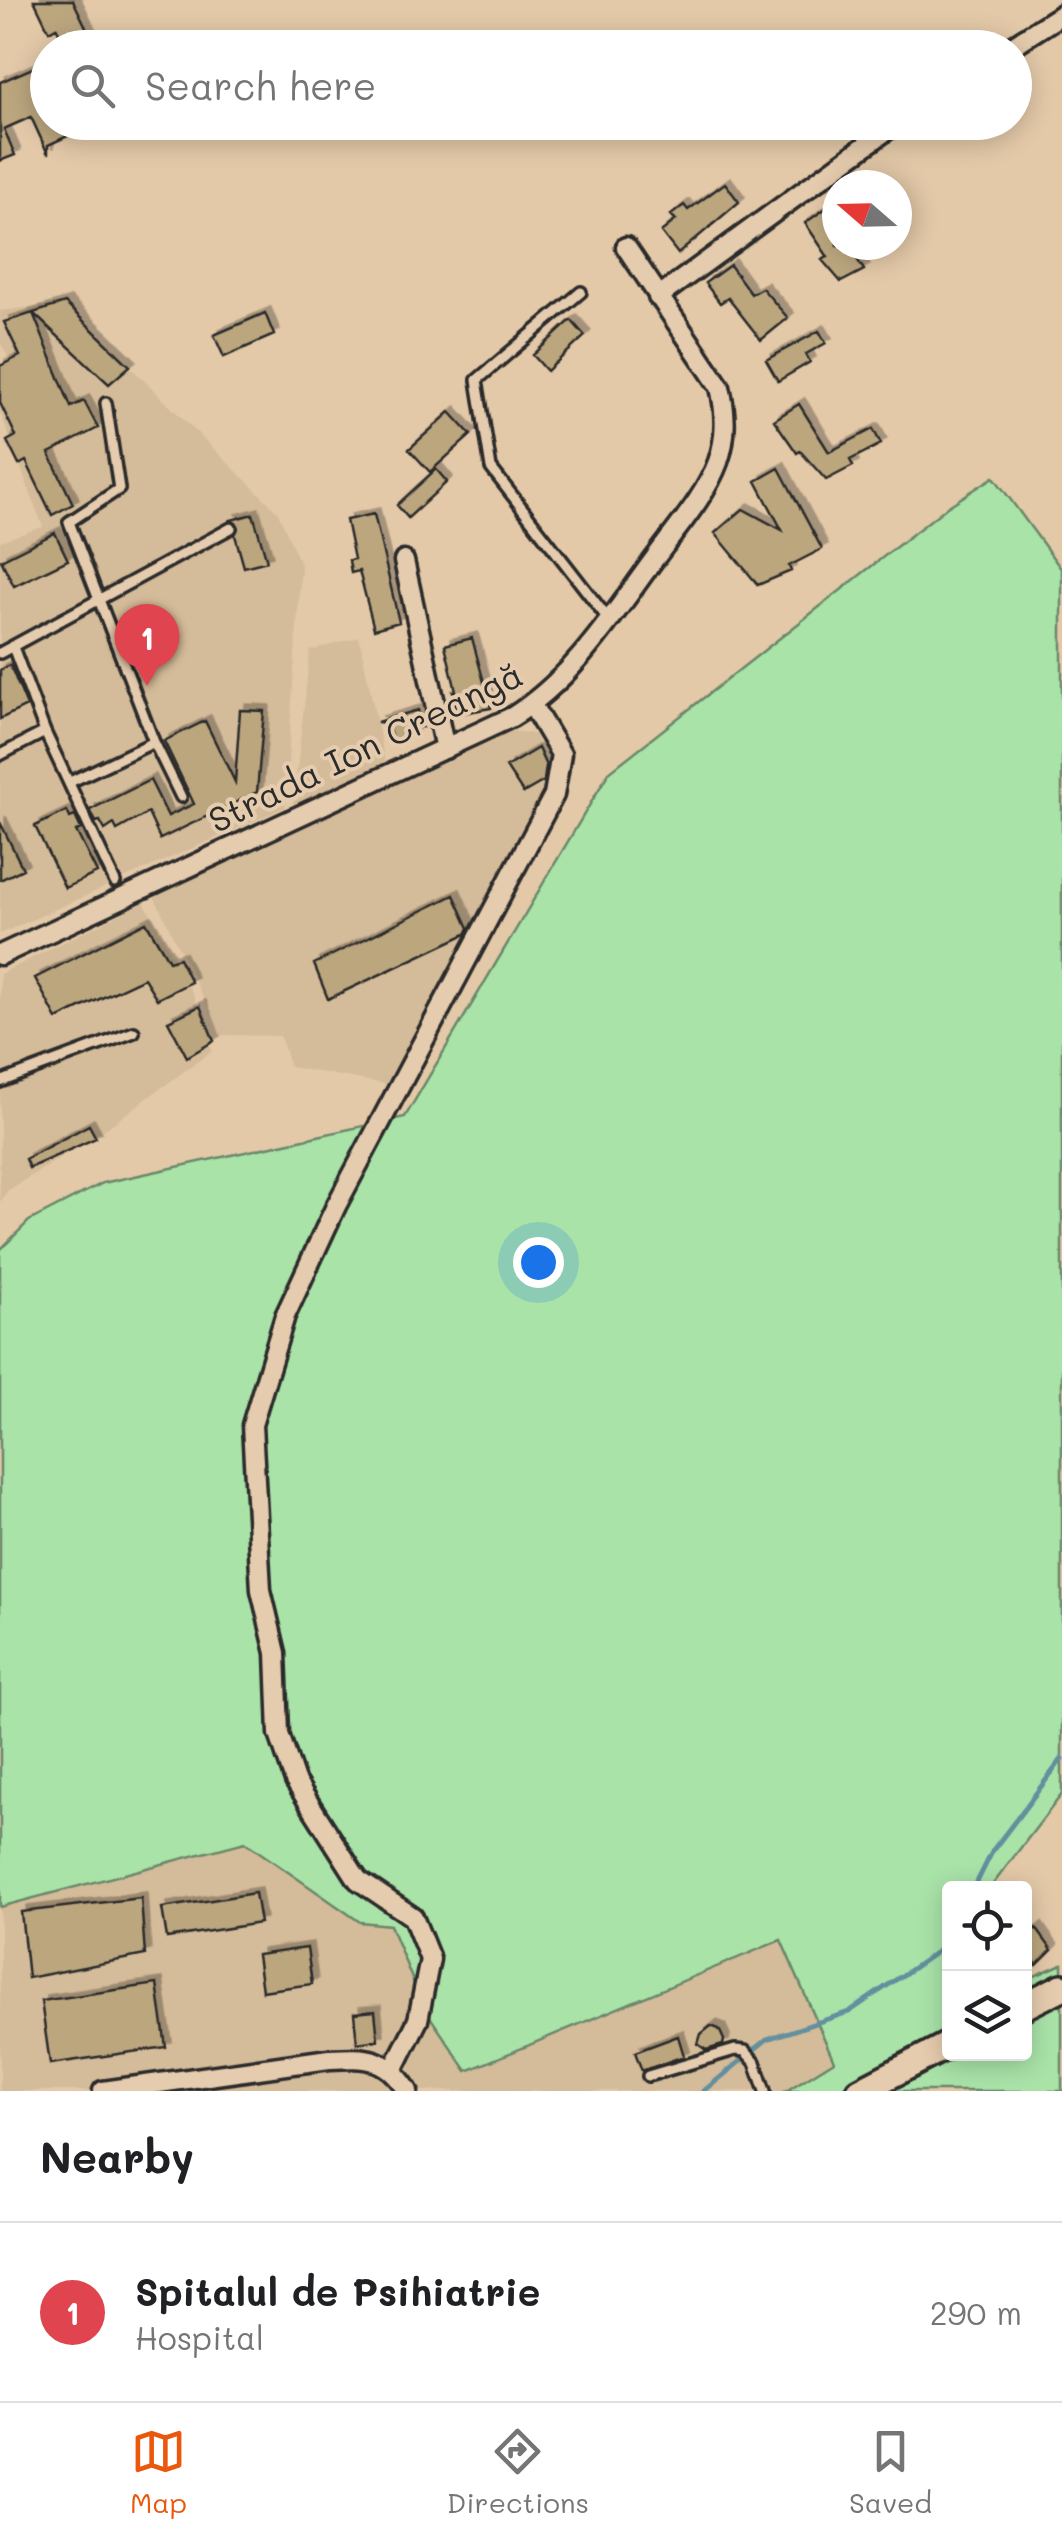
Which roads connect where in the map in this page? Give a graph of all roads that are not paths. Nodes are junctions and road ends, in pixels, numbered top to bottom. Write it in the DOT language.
graph roads {
  1 [pos="1062,14"];
  2 [pos="1032,33"];
  3 [pos="873,140"];
  4 [pos="626,247"];
  5 [pos="581,292"];
  6 [pos="658,297"];
  7 [pos="106,404"];
  8 [pos="231,528"];
  9 [pos="404,561"];
  10 [pos="98,599"];
  11 [pos="609,620"];
  12 [pos="13,647"];
  13 [pos="0,653"];
  14 [pos="532,705"];
  15 [pos="46,732"];
  16 [pos="154,742"];
  17 [pos="445,750"];
  18 [pos="0,754"];
  19 [pos="70,782"];
  20 [pos="182,797"];
  21 [pos="115,882"];
  22 [pos="0,956"];
  23 [pos="134,1032"];
  24 [pos="0,1082"];
  25 [pos="1062,1987"];
  26 [pos="1032,2002"];
  27 [pos="942,2048"];
  28 [pos="394,2070"];
  29 [pos="648,2076"];
  30 [pos="103,2091"];
  31 [pos="408,2091"];
  32 [pos="765,2091"];
  33 [pos="860,2091"];
  1 -- 2 [label="street"];
  3 -- 6 [label="street"];
  4 -- 6 [label="street, Strada Ion Creangă"];
  5 -- 11 [label="lane"];
  6 -- 11 [label="street, Strada Ion Creangă"];
  7 -- 10 [label="lane"];
  8 -- 10 [label="lane"];
  9 -- 17 [label="street"];
  10 -- 12 [label="lane"];
  10 -- 16 [label="lane"];
  11 -- 14 [label="street, Strada Ion Creangă"];
  12 -- 13 [label="lane"];
  12 -- 15 [label="lane"];
  14 -- 17 [label="street, Strada Ion Creangă"];
  14 -- 28 [label="street"];
  15 -- 18 [label="lane"];
  15 -- 19 [label="lane"];
  16 -- 19 [label="lane"];
  16 -- 20 [label="lane"];
  17 -- 22 [label="street, Strada Ion Creangă"];
  19 -- 21 [label="lane"];
  23 -- 24 [label="lane"];
  25 -- 26 [label="street"];
  27 -- 33 [label="street"];
  28 -- 30 [label="street"];
  28 -- 31 [label="street"];
  29 -- 32 [label="lane"];
}
